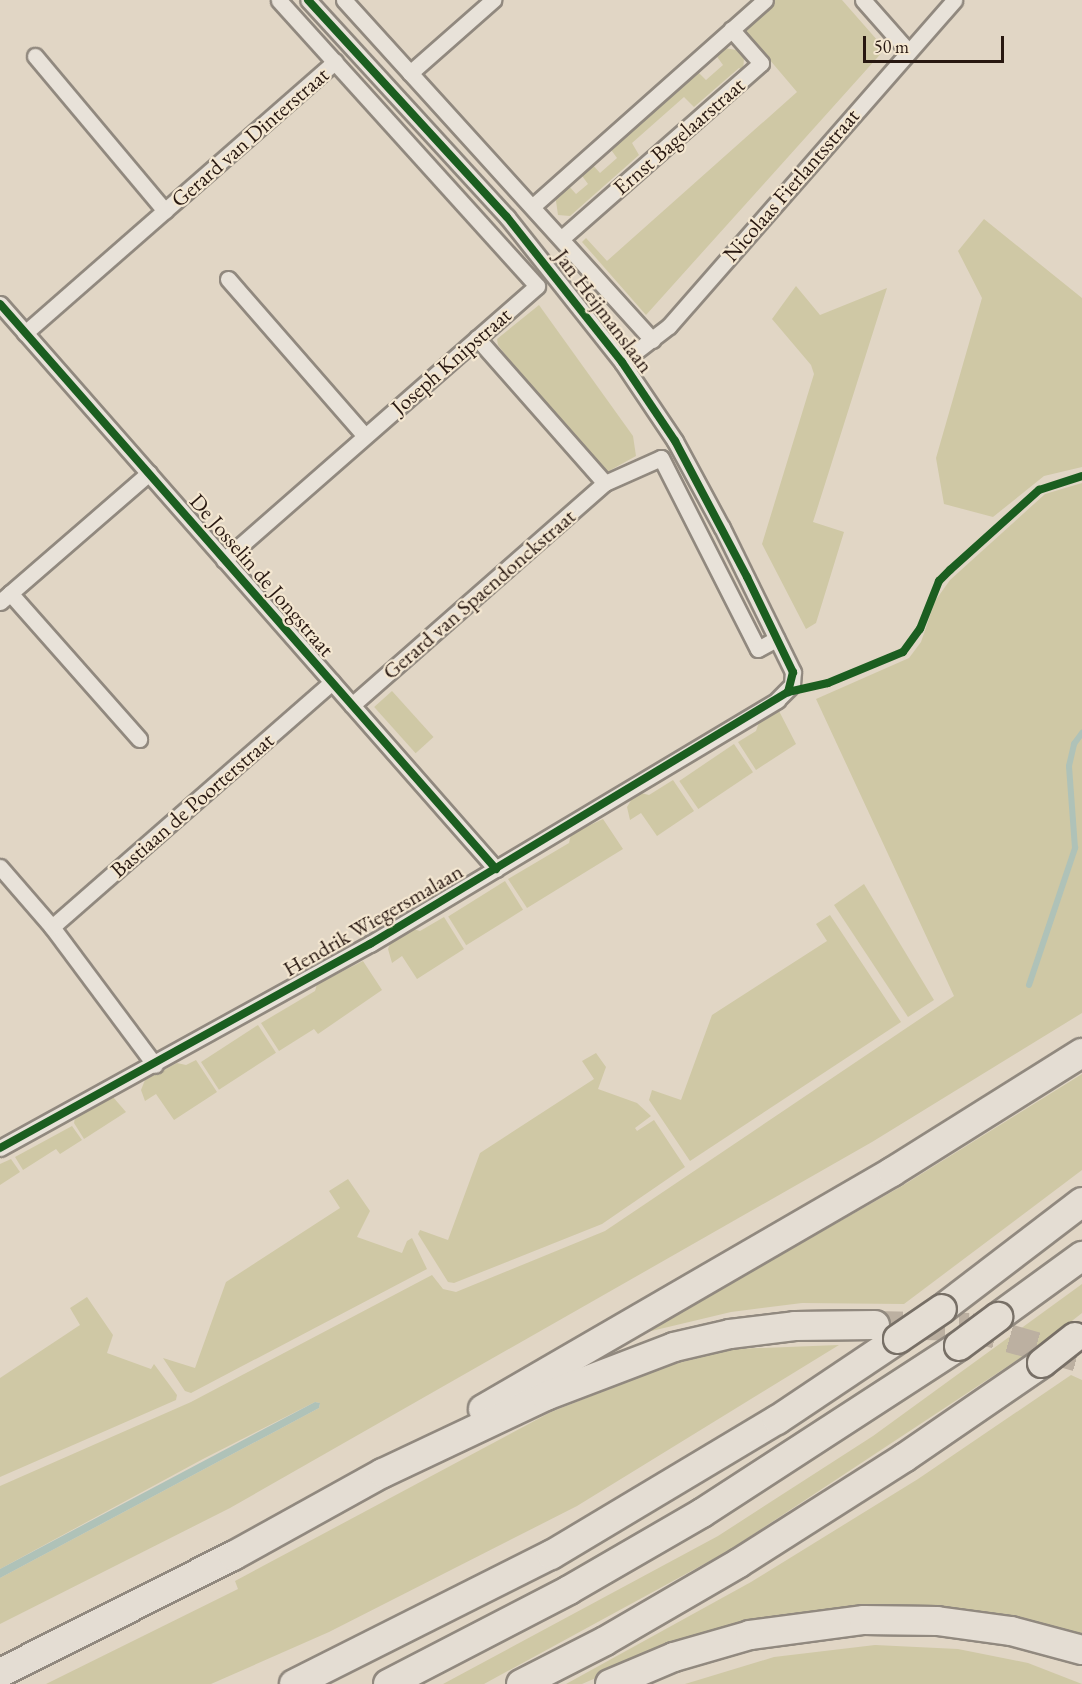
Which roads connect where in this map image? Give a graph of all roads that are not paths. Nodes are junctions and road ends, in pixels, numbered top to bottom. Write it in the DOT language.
graph roads {
  1 [pos="279,0"];
  2 [pos="308,0"];
  3 [pos="344,0"];
  4 [pos="493,0"];
  5 [pos="765,0"];
  6 [pos="863,0"];
  7 [pos="954,0"];
  8 [pos="731,29"];
  9 [pos="908,51"];
  10 [pos="35,56"];
  11 [pos="335,62"];
  12 [pos="410,73"];
  13 [pos="532,206"];
  14 [pos="165,211"];
  15 [pos="561,238"];
  16 [pos="228,279"];
  17 [pos="537,286"];
  18 [pos="0,304"];
  19 [pos="26,333"];
  20 [pos="477,338"];
  21 [pos="652,340"];
  22 [pos="622,362"];
  23 [pos="365,436"];
  24 [pos="149,473"];
  25 [pos="605,483"];
  26 [pos="224,560"];
  27 [pos="5,598"];
  28 [pos="776,639"];
  29 [pos="332,682"];
  30 [pos="788,693"];
  31 [pos="352,705"];
  32 [pos="139,739"];
  33 [pos="0,867"];
  34 [pos="496,869"];
  35 [pos="52,927"];
  36 [pos="1082,1053"];
  37 [pos="155,1065"];
  38 [pos="0,1148"];
  39 [pos="1082,1202"];
  40 [pos="1082,1256"];
  41 [pos="886,1332"];
  42 [pos="1078,1334"];
  43 [pos="383,1473"];
  44 [pos="1082,1650"];
  45 [pos="0,1673"];
  46 [pos="294,1684"];
  47 [pos="388,1684"];
  48 [pos="521,1684"];
  49 [pos="610,1684"];
  1 -- 11 [label="street, Jan Heijmanslaan"];
  2 -- 22 [label="street, Jan Heijmanslaan"];
  3 -- 12 [label="street, Jan Heijmanslaan"];
  4 -- 12 [label="street"];
  5 -- 8 [label="street, Ernst Bagelaarstraat"];
  6 -- 9 [label="street"];
  7 -- 9 [label="street, Nicolaas Fierlantsstraat"];
  8 -- 13 [label="street, Ernst Bagelaarstraat"];
  8 -- 15 [label="street, Ernst Bagelaarstraat"];
  9 -- 21 [label="street, Nicolaas Fierlantsstraat"];
  10 -- 14 [label="street, Gerard van Dinterstraat"];
  11 -- 14 [label="street, Gerard van Dinterstraat"];
  11 -- 17 [label="street, Jan Heijmanslaan"];
  12 -- 13 [label="street, Jan Heijmanslaan"];
  13 -- 15 [label="street, Jan Heijmanslaan"];
  14 -- 19 [label="street, Gerard van Dinterstraat"];
  15 -- 21 [label="street, Jan Heijmanslaan"];
  16 -- 23 [label="street"];
  17 -- 20 [label="street, Joseph Knipstraat"];
  18 -- 19 [label="street, De Josselin de Jongstraat"];
  19 -- 24 [label="street, De Josselin de Jongstraat"];
  20 -- 23 [label="street, Joseph Knipstraat"];
  20 -- 25 [label="street"];
  21 -- 22 [label="street, Nicolaas Fierlantsstraat"];
  22 -- 28 [label="street, Jan Heijmanslaan"];
  23 -- 26 [label="street, Joseph Knipstraat"];
  24 -- 26 [label="street, De Josselin de Jongstraat"];
  24 -- 27 [label="street"];
  25 -- 28 [label="street"];
  25 -- 31 [label="street, Gerard van Spaendonckstraat"];
  26 -- 29 [label="street, De Josselin de Jongstraat"];
  27 -- 32 [label="street"];
  28 -- 30 [label="street, Jan Heijmanslaan"];
  29 -- 31 [label="street, De Josselin de Jongstraat"];
  29 -- 35 [label="street, Bastiaan de Poorterstraat"];
  30 -- 34 [label="street, Hendrik Wiegersmalaan"];
  31 -- 34 [label="street, De Josselin de Jongstraat"];
  33 -- 35 [label="street"];
  34 -- 37 [label="street, Hendrik Wiegersmalaan"];
  35 -- 37 [label="street"];
  36 -- 43 [label="highway"];
  37 -- 38 [label="street, Hendrik Wiegersmalaan"];
  39 -- 41 [label="highway, bridge"];
  40 -- 47 [label="highway, bridge"];
  41 -- 43 [label="highway"];
  41 -- 46 [label="highway"];
  42 -- 48 [label="highway, bridge"];
  43 -- 45 [label="highway"];
  44 -- 49 [label="highway"];
}
